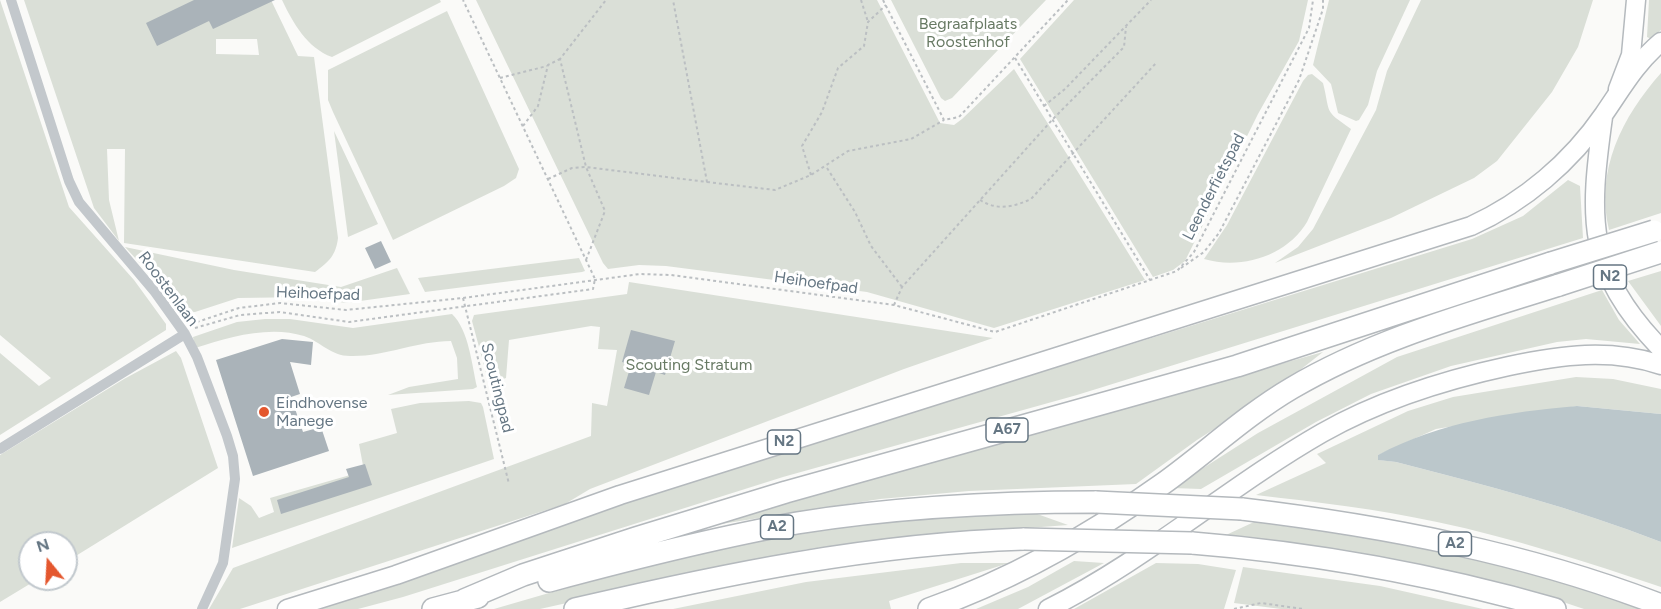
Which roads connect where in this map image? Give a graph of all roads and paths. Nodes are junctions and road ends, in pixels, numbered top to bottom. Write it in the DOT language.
graph roads {
  1 [pos="11,0"];
  2 [pos="463,0"];
  3 [pos="606,0"];
  4 [pos="673,0"];
  5 [pos="861,0"];
  6 [pos="884,0"];
  7 [pos="1068,0"];
  8 [pos="1151,0"];
  9 [pos="1313,0"];
  10 [pos="1323,0"];
  11 [pos="1636,0"];
  12 [pos="886,5"];
  13 [pos="868,22"];
  14 [pos="1126,27"];
  15 [pos="1661,42"];
  16 [pos="1015,58"];
  17 [pos="560,59"];
  18 [pos="1157,62"];
  19 [pos="548,65"];
  20 [pos="500,78"];
  21 [pos="1615,98"];
  22 [pos="1044,106"];
  23 [pos="1603,116"];
  24 [pos="944,120"];
  25 [pos="1052,120"];
  26 [pos="523,126"];
  27 [pos="1072,154"];
  28 [pos="586,167"];
  29 [pos="826,167"];
  30 [pos="812,175"];
  31 [pos="548,179"];
  32 [pos="708,182"];
  33 [pos="980,200"];
  34 [pos="1657,230"];
  35 [pos="1661,252"];
  36 [pos="586,260"];
  37 [pos="1177,271"];
  38 [pos="595,279"];
  39 [pos="1150,280"];
  40 [pos="902,287"];
  41 [pos="463,298"];
  42 [pos="894,305"];
  43 [pos="465,308"];
  44 [pos="185,334"];
  45 [pos="1661,349"];
  46 [pos="1661,365"];
  47 [pos="0,449"];
  48 [pos="509,484"];
  49 [pos="465,600"];
  50 [pos="1661,605"];
  51 [pos="202,609"];
  52 [pos="287,609"];
  53 [pos="433,609"];
  54 [pos="575,609"];
  55 [pos="929,609"];
  56 [pos="1048,609"];
  57 [pos="1234,609"];
  58 [pos="1303,609"];
  59 [pos="1555,609"];
  1 -- 44 [label="street, Roostenlaan"];
  2 -- 20 [label="path"];
  3 -- 17 [label="path"];
  4 -- 32 [label="path"];
  5 -- 13 [label="path"];
  6 -- 12 [label="path"];
  7 -- 16 [label="path"];
  8 -- 14 [label="path"];
  9 -- 37 [label="path, Leenderfietspad"];
  10 -- 37 [label="path"];
  11 -- 21 [label="main road"];
  12 -- 13 [label="path"];
  12 -- 24 [label="path"];
  13 -- 30 [label="path"];
  14 -- 22 [label="path"];
  14 -- 25 [label="path"];
  15 -- 21 [label="main road, N2"];
  16 -- 22 [label="path"];
  16 -- 24 [label="path"];
  17 -- 19 [label="path"];
  17 -- 28 [label="path"];
  18 -- 27 [label="path"];
  19 -- 20 [label="path"];
  19 -- 26 [label="path"];
  20 -- 26 [label="path"];
  21 -- 23 [label="main road, N2"];
  22 -- 25 [label="path"];
  23 -- 45 [label="main road, N2"];
  23 -- 52 [label="main road, N2"];
  24 -- 29 [label="path"];
  25 -- 27 [label="path"];
  25 -- 33 [label="path"];
  26 -- 31 [label="path"];
  27 -- 33 [label="path"];
  27 -- 39 [label="path"];
  28 -- 31 [label="path"];
  28 -- 32 [label="path"];
  28 -- 36 [label="path"];
  29 -- 30 [label="path"];
  29 -- 40 [label="path"];
  30 -- 32 [label="path"];
  31 -- 36 [label="path"];
  33 -- 40 [label="path"];
  34 -- 49 [label="highway, A67, bridge"];
  35 -- 55 [label="highway, bridge"];
  36 -- 38 [label="path"];
  37 -- 39 [label="path"];
  38 -- 41 [label="path, Heihoefpad"];
  38 -- 42 [label="path, Heihoefpad"];
  38 -- 43 [label="path, Heihoefpad"];
  39 -- 42 [label="path, Heihoefpad"];
  40 -- 42 [label="path"];
  41 -- 43 [label="path, Scoutingpad"];
  41 -- 44 [label="path, Heihoefpad"];
  43 -- 44 [label="path, Heihoefpad"];
  43 -- 48 [label="path, Scoutingpad"];
  44 -- 47 [label="street"];
  44 -- 51 [label="street, Roostenlaan"];
  46 -- 56 [label="main road"];
  49 -- 50 [label="highway, A2, bridge"];
  49 -- 53 [label="highway, A2"];
  54 -- 59 [label="highway, A2, bridge"];
  57 -- 58 [label="path"];
}
